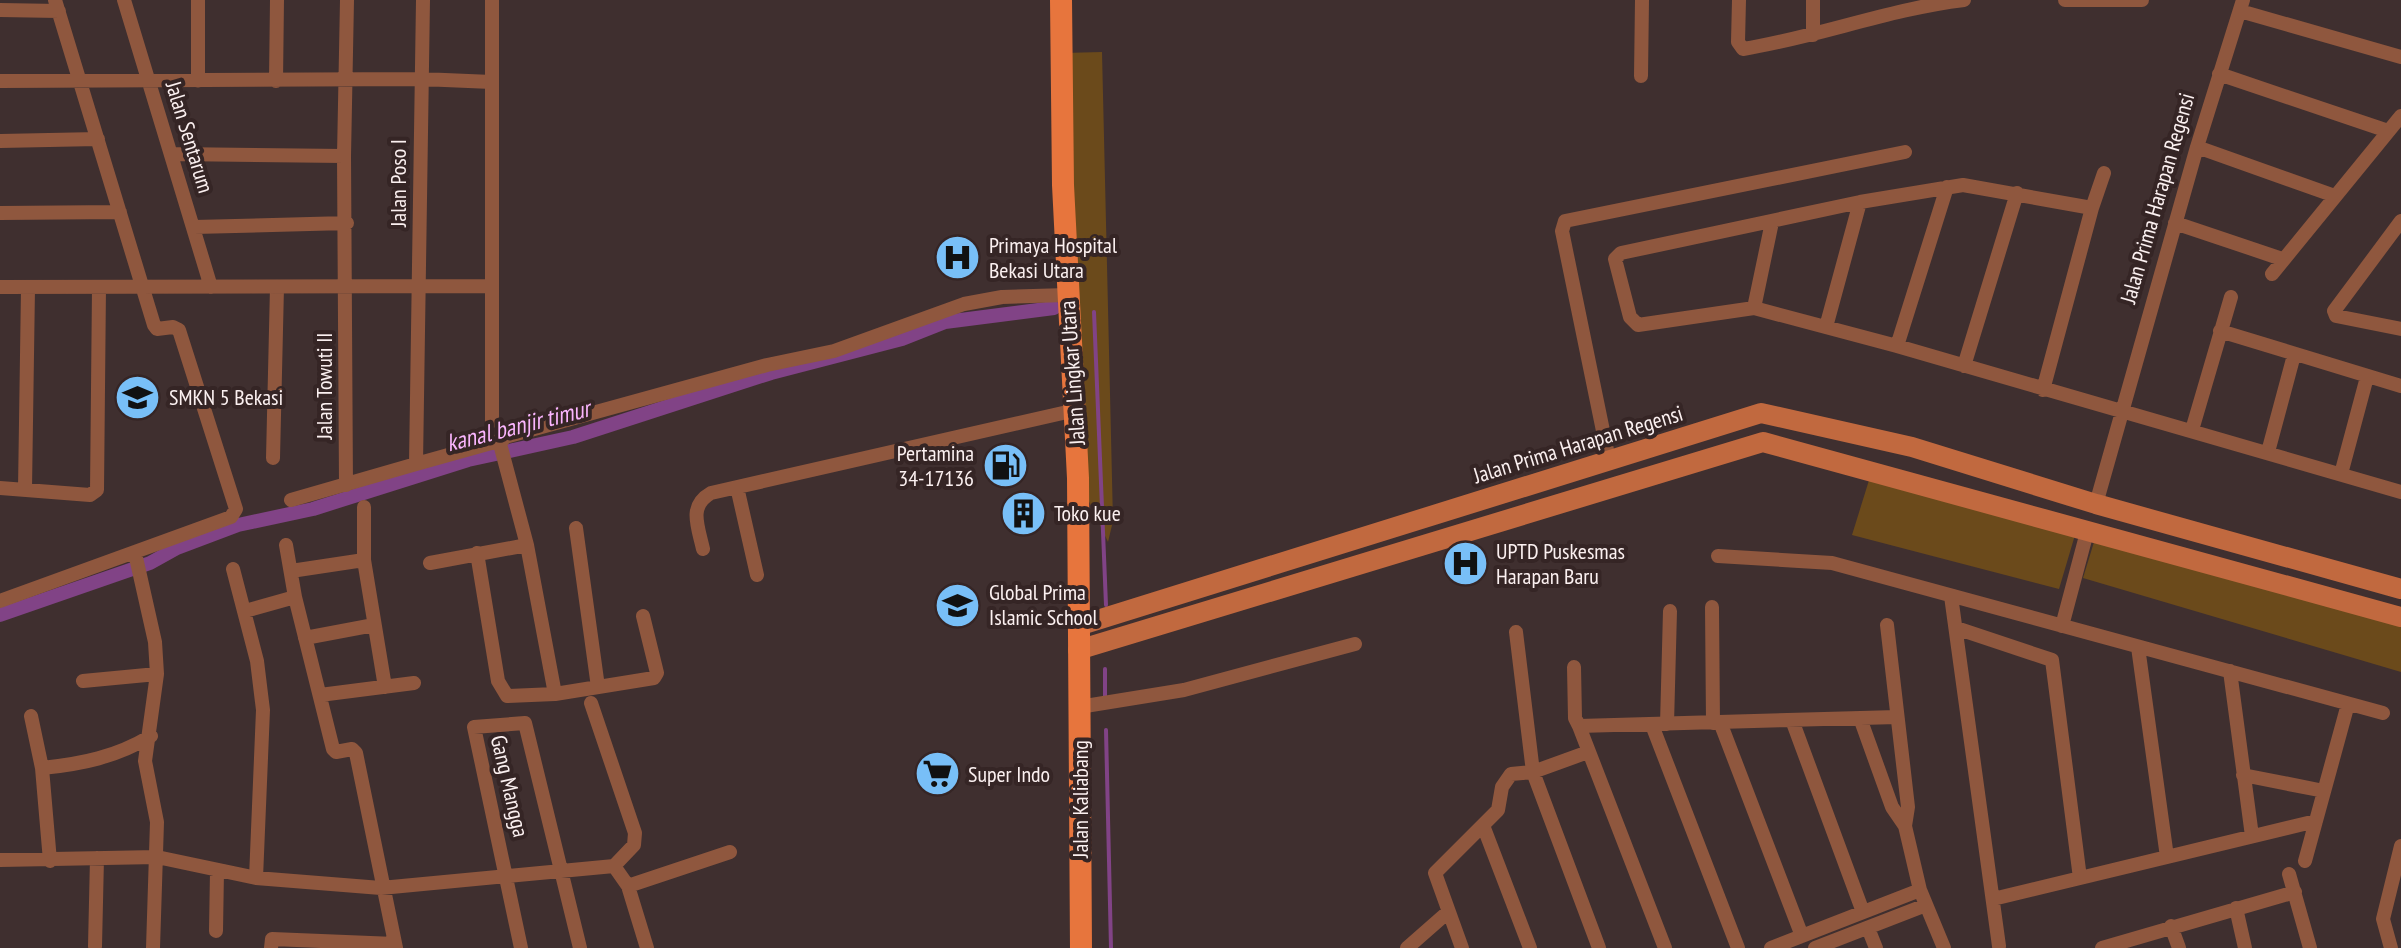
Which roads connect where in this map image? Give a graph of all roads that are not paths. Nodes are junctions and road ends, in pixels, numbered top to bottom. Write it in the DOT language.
graph roads {
  1 [pos="124,0"];
  2 [pos="198,0"];
  3 [pos="277,0"];
  4 [pos="347,0"];
  5 [pos="423,0"];
  6 [pos="492,0"];
  7 [pos="1061,0"];
  8 [pos="1642,0"];
  9 [pos="1739,0"];
  10 [pos="1813,0"];
  11 [pos="1964,0"];
  12 [pos="2065,0"];
  13 [pos="2142,0"];
  14 [pos="2241,5"];
  15 [pos="57,6"];
  16 [pos="1888,6"];
  17 [pos="0,10"];
  18 [pos="1813,35"];
  19 [pos="2401,57"];
  20 [pos="2219,74"];
  21 [pos="1641,76"];
  22 [pos="421,79"];
  23 [pos="82,80"];
  24 [pos="347,80"];
  25 [pos="0,81"];
  26 [pos="198,81"];
  27 [pos="276,81"];
  28 [pos="492,82"];
  29 [pos="150,83"];
  30 [pos="2401,116"];
  31 [pos="2388,131"];
  32 [pos="98,139"];
  33 [pos="0,141"];
  34 [pos="2197,147"];
  35 [pos="1905,152"];
  36 [pos="173,154"];
  37 [pos="344,156"];
  38 [pos="2104,173"];
  39 [pos="1947,187"];
  40 [pos="2017,193"];
  41 [pos="2335,196"];
  42 [pos="1860,202"];
  43 [pos="2092,208"];
  44 [pos="120,212"];
  45 [pos="0,213"];
  46 [pos="2401,221"];
  47 [pos="1772,222"];
  48 [pos="347,223"];
  49 [pos="2175,223"];
  50 [pos="194,227"];
  51 [pos="2282,259"];
  52 [pos="2272,274"];
  53 [pos="142,286"];
  54 [pos="346,286"];
  55 [pos="420,286"];
  56 [pos="492,286"];
  57 [pos="0,287"];
  58 [pos="99,287"];
  59 [pos="211,287"];
  60 [pos="277,287"];
  61 [pos="28,288"];
  62 [pos="2231,297"];
  63 [pos="1068,300"];
  64 [pos="1754,308"];
  65 [pos="2398,325"];
  66 [pos="1826,327"];
  67 [pos="2220,331"];
  68 [pos="1897,346"];
  69 [pos="2294,355"];
  70 [pos="1964,366"];
  71 [pos="2367,377"];
  72 [pos="2401,386"];
  73 [pos="2043,390"];
  74 [pos="1076,410"];
  75 [pos="2120,411"];
  76 [pos="492,421"];
  77 [pos="1765,428"];
  78 [pos="2192,430"];
  79 [pos="501,442"];
  80 [pos="2268,452"];
  81 [pos="273,458"];
  82 [pos="1609,460"];
  83 [pos="416,464"];
  84 [pos="2341,474"];
  85 [pos="346,485"];
  86 [pos="737,487"];
  87 [pos="0,488"];
  88 [pos="25,489"];
  89 [pos="2401,492"];
  90 [pos="291,500"];
  91 [pos="2095,506"];
  92 [pos="364,507"];
  93 [pos="1439,525"];
  94 [pos="576,528"];
  95 [pos="2088,531"];
  96 [pos="286,545"];
  97 [pos="527,545"];
  98 [pos="703,549"];
  99 [pos="477,553"];
  100 [pos="1718,556"];
  101 [pos="137,560"];
  102 [pos="364,560"];
  103 [pos="430,563"];
  104 [pos="233,569"];
  105 [pos="291,571"];
  106 [pos="757,575"];
  107 [pos="2401,589"];
  108 [pos="1951,596"];
  109 [pos="295,597"];
  110 [pos="0,601"];
  111 [pos="1712,607"];
  112 [pos="245,611"];
  113 [pos="1670,611"];
  114 [pos="643,616"];
  115 [pos="2401,617"];
  116 [pos="1093,620"];
  117 [pos="374,625"];
  118 [pos="1887,625"];
  119 [pos="2062,626"];
  120 [pos="1956,628"];
  121 [pos="1516,632"];
  122 [pos="305,638"];
  123 [pos="1096,644"];
  124 [pos="1355,644"];
  125 [pos="2138,647"];
  126 [pos="1574,667"];
  127 [pos="2230,671"];
  128 [pos="157,674"];
  129 [pos="83,681"];
  130 [pos="414,683"];
  131 [pos="385,687"];
  132 [pos="598,687"];
  133 [pos="555,694"];
  134 [pos="320,695"];
  135 [pos="591,703"];
  136 [pos="2348,704"];
  137 [pos="1085,706"];
  138 [pos="2383,713"];
  139 [pos="31,716"];
  140 [pos="1897,717"];
  141 [pos="1860,718"];
  142 [pos="1792,720"];
  143 [pos="1716,723"];
  144 [pos="1659,724"];
  145 [pos="1579,726"];
  146 [pos="151,736"];
  147 [pos="1588,752"];
  148 [pos="42,768"];
  149 [pos="1533,772"];
  150 [pos="2243,775"];
  151 [pos="2324,791"];
  152 [pos="2316,821"];
  153 [pos="1905,826"];
  154 [pos="1484,828"];
  155 [pos="2252,836"];
  156 [pos="2401,846"];
  157 [pos="730,852"];
  158 [pos="157,857"];
  159 [pos="2167,857"];
  160 [pos="97,858"];
  161 [pos="50,861"];
  162 [pos="2305,861"];
  163 [pos="1,862"];
  164 [pos="614,866"];
  165 [pos="217,871"];
  166 [pos="559,872"];
  167 [pos="2289,874"];
  168 [pos="509,876"];
  169 [pos="256,878"];
  170 [pos="2080,878"];
  171 [pos="628,886"];
  172 [pos="381,888"];
  173 [pos="1920,890"];
  174 [pos="2295,892"];
  175 [pos="1993,899"];
  176 [pos="1926,905"];
  177 [pos="2236,908"];
  178 [pos="1448,912"];
  179 [pos="1863,912"];
  180 [pos="2171,926"];
  181 [pos="1868,928"];
  182 [pos="216,931"];
  183 [pos="1802,936"];
  184 [pos="2143,941"];
  185 [pos="95,946"];
  186 [pos="396,946"];
  187 [pos="1999,946"];
  188 [pos="153,948"];
  189 [pos="271,948"];
  190 [pos="521,948"];
  191 [pos="580,948"];
  192 [pos="647,948"];
  193 [pos="1081,948"];
  194 [pos="1407,948"];
  195 [pos="1462,948"];
  196 [pos="1530,948"];
  197 [pos="1599,948"];
  198 [pos="1665,948"];
  199 [pos="1738,948"];
  200 [pos="1771,948"];
  201 [pos="1815,948"];
  202 [pos="1876,948"];
  203 [pos="1944,948"];
  204 [pos="2102,948"];
  205 [pos="2179,948"];
  206 [pos="2245,948"];
  207 [pos="2310,948"];
  208 [pos="2391,948"];
  1 -- 29 [label="street, Jalan Sentarum"];
  2 -- 26 [label="street"];
  3 -- 27 [label="street"];
  4 -- 24 [label="street, Jalan Towuti II"];
  5 -- 22 [label="street, Jalan Poso I"];
  6 -- 28 [label="street"];
  7 -- 63 [label="main road, Jalan Lingkar Utara"];
  8 -- 21 [label="street"];
  9 -- 18 [label="street"];
  10 -- 18 [label="street"];
  11 -- 16 [label="street"];
  12 -- 13 [label="street"];
  14 -- 19 [label="street"];
  14 -- 20 [label="street, Jalan Prima Harapan Regensi"];
  15 -- 17 [label="street"];
  15 -- 23 [label="street"];
  16 -- 18 [label="street"];
  20 -- 31 [label="street"];
  20 -- 34 [label="street, Jalan Prima Harapan Regensi"];
  22 -- 24 [label="street"];
  22 -- 28 [label="street"];
  22 -- 55 [label="street, Jalan Poso I"];
  23 -- 25 [label="street"];
  23 -- 29 [label="street"];
  23 -- 32 [label="street"];
  24 -- 27 [label="street"];
  24 -- 37 [label="street, Jalan Towuti II"];
  26 -- 27 [label="street"];
  26 -- 29 [label="street"];
  28 -- 56 [label="street"];
  29 -- 36 [label="street, Jalan Sentarum"];
  30 -- 31 [label="street"];
  31 -- 41 [label="street"];
  32 -- 33 [label="street"];
  32 -- 44 [label="street"];
  34 -- 41 [label="street"];
  34 -- 49 [label="street, Jalan Prima Harapan Regensi"];
  35 -- 82 [label="street"];
  36 -- 37 [label="street"];
  36 -- 50 [label="street, Jalan Sentarum"];
  37 -- 48 [label="street, Jalan Towuti II"];
  38 -- 43 [label="street"];
  39 -- 40 [label="street"];
  39 -- 42 [label="street"];
  39 -- 68 [label="street"];
  40 -- 43 [label="street"];
  40 -- 70 [label="street"];
  41 -- 51 [label="street"];
  42 -- 47 [label="street"];
  42 -- 66 [label="street"];
  43 -- 73 [label="street"];
  44 -- 45 [label="street"];
  44 -- 53 [label="street"];
  46 -- 65 [label="street"];
  47 -- 64 [label="street"];
  47 -- 64 [label="street"];
  48 -- 50 [label="street"];
  48 -- 54 [label="street, Jalan Towuti II"];
  49 -- 51 [label="street"];
  49 -- 75 [label="street, Jalan Prima Harapan Regensi"];
  50 -- 59 [label="street, Jalan Sentarum"];
  51 -- 52 [label="street"];
  53 -- 58 [label="street"];
  53 -- 59 [label="street"];
  53 -- 101 [label="street"];
  54 -- 55 [label="street"];
  54 -- 60 [label="street"];
  54 -- 85 [label="street, Jalan Towuti II"];
  55 -- 56 [label="street"];
  55 -- 83 [label="street, Jalan Poso I"];
  56 -- 76 [label="street"];
  57 -- 61 [label="street"];
  58 -- 61 [label="street"];
  58 -- 88 [label="street"];
  59 -- 60 [label="street"];
  60 -- 81 [label="street"];
  61 -- 88 [label="street"];
  62 -- 67 [label="street"];
  63 -- 74 [label="main road, Jalan Lingkar Utara"];
  63 -- 79 [label="street"];
  64 -- 66 [label="street"];
  66 -- 68 [label="street"];
  67 -- 69 [label="street"];
  67 -- 78 [label="street"];
  68 -- 70 [label="street"];
  69 -- 71 [label="street"];
  69 -- 80 [label="street"];
  70 -- 73 [label="street"];
  71 -- 72 [label="street"];
  71 -- 84 [label="street"];
  73 -- 75 [label="street"];
  74 -- 86 [label="street"];
  74 -- 116 [label="main road, Jalan Lingkar Utara"];
  75 -- 78 [label="street"];
  75 -- 91 [label="street, Jalan Prima Harapan Regensi"];
  77 -- 82 [label="street, Jalan Prima Harapan Regensi"];
  77 -- 91 [label="street, Jalan Prima Harapan Regensi"];
  77 -- 93 [label="street, Jalan Prima Harapan Regensi"];
  77 -- 95 [label="street, Jalan Prima Harapan Regensi"];
  78 -- 80 [label="street"];
  79 -- 83 [label="street"];
  79 -- 97 [label="street"];
  80 -- 84 [label="street"];
  82 -- 93 [label="street, Jalan Prima Harapan Regensi"];
  83 -- 85 [label="street"];
  84 -- 89 [label="street"];
  85 -- 90 [label="street"];
  86 -- 98 [label="street"];
  86 -- 106 [label="street"];
  87 -- 88 [label="street"];
  91 -- 95 [label="street, Jalan Prima Harapan Regensi"];
  91 -- 107 [label="street, Jalan Prima Harapan Regensi"];
  92 -- 102 [label="street"];
  93 -- 116 [label="street, Jalan Prima Harapan Regensi"];
  93 -- 123 [label="street, Jalan Prima Harapan Regensi"];
  94 -- 132 [label="street"];
  95 -- 115 [label="street, Jalan Prima Harapan Regensi"];
  95 -- 119 [label="street, Jalan Prima Harapan Regensi"];
  96 -- 105 [label="street"];
  97 -- 99 [label="street"];
  97 -- 133 [label="street"];
  99 -- 103 [label="street"];
  99 -- 133 [label="street"];
  100 -- 108 [label="street"];
  101 -- 110 [label="street"];
  101 -- 128 [label="street"];
  102 -- 105 [label="street"];
  102 -- 117 [label="street"];
  104 -- 112 [label="street"];
  105 -- 109 [label="street"];
  108 -- 119 [label="street"];
  108 -- 120 [label="street"];
  109 -- 112 [label="street"];
  109 -- 122 [label="street"];
  111 -- 143 [label="street"];
  112 -- 169 [label="street"];
  113 -- 144 [label="street"];
  114 -- 132 [label="street"];
  116 -- 123 [label="main road, Jalan Lingkar Utara"];
  117 -- 122 [label="street"];
  117 -- 131 [label="street"];
  118 -- 140 [label="street"];
  119 -- 125 [label="street"];
  120 -- 170 [label="street"];
  120 -- 175 [label="street"];
  121 -- 149 [label="street"];
  122 -- 134 [label="street"];
  123 -- 137 [label="main road, Jalan Kaliabang"];
  124 -- 137 [label="street"];
  125 -- 127 [label="street"];
  125 -- 159 [label="street"];
  126 -- 145 [label="street"];
  127 -- 136 [label="street"];
  127 -- 150 [label="street"];
  128 -- 129 [label="street"];
  128 -- 146 [label="street"];
  130 -- 131 [label="street"];
  131 -- 134 [label="street"];
  132 -- 133 [label="street"];
  134 -- 172 [label="street"];
  135 -- 164 [label="street"];
  136 -- 138 [label="street"];
  136 -- 151 [label="street"];
  137 -- 193 [label="main road, Jalan Kaliabang"];
  139 -- 148 [label="street"];
  140 -- 141 [label="street"];
  140 -- 153 [label="street"];
  141 -- 142 [label="street"];
  141 -- 153 [label="street"];
  142 -- 143 [label="street"];
  142 -- 179 [label="street"];
  143 -- 144 [label="street"];
  143 -- 183 [label="street"];
  144 -- 145 [label="street"];
  144 -- 199 [label="street"];
  145 -- 147 [label="street"];
  146 -- 148 [label="street"];
  146 -- 158 [label="street"];
  147 -- 149 [label="street"];
  147 -- 198 [label="street"];
  148 -- 161 [label="street"];
  149 -- 154 [label="street"];
  149 -- 197 [label="street"];
  150 -- 151 [label="street"];
  150 -- 155 [label="street"];
  151 -- 152 [label="street"];
  152 -- 155 [label="street"];
  152 -- 162 [label="street"];
  153 -- 173 [label="street"];
  154 -- 178 [label="street"];
  154 -- 196 [label="street"];
  155 -- 159 [label="street"];
  156 -- 208 [label="street"];
  157 -- 171 [label="street"];
  158 -- 160 [label="street"];
  158 -- 165 [label="street"];
  158 -- 188 [label="street"];
  159 -- 170 [label="street"];
  160 -- 161 [label="street"];
  160 -- 185 [label="street"];
  161 -- 163 [label="street"];
  164 -- 166 [label="street"];
  164 -- 171 [label="street"];
  165 -- 169 [label="street"];
  165 -- 182 [label="street"];
  166 -- 168 [label="street"];
  166 -- 168 [label="street, Gang Mangga"];
  166 -- 191 [label="street"];
  167 -- 174 [label="street"];
  168 -- 172 [label="street"];
  168 -- 190 [label="street"];
  169 -- 172 [label="street"];
  170 -- 175 [label="street"];
  171 -- 192 [label="street"];
  172 -- 186 [label="street"];
  173 -- 176 [label="street"];
  173 -- 179 [label="street"];
  174 -- 177 [label="street"];
  174 -- 207 [label="street"];
  175 -- 187 [label="street"];
  176 -- 181 [label="street"];
  176 -- 203 [label="street"];
  177 -- 180 [label="street"];
  177 -- 206 [label="street"];
  178 -- 194 [label="street"];
  178 -- 195 [label="street"];
  179 -- 183 [label="street"];
  180 -- 184 [label="street"];
  180 -- 205 [label="street"];
  181 -- 201 [label="street"];
  181 -- 202 [label="street"];
  183 -- 200 [label="street"];
  184 -- 204 [label="street"];
  186 -- 189 [label="street"];
}
